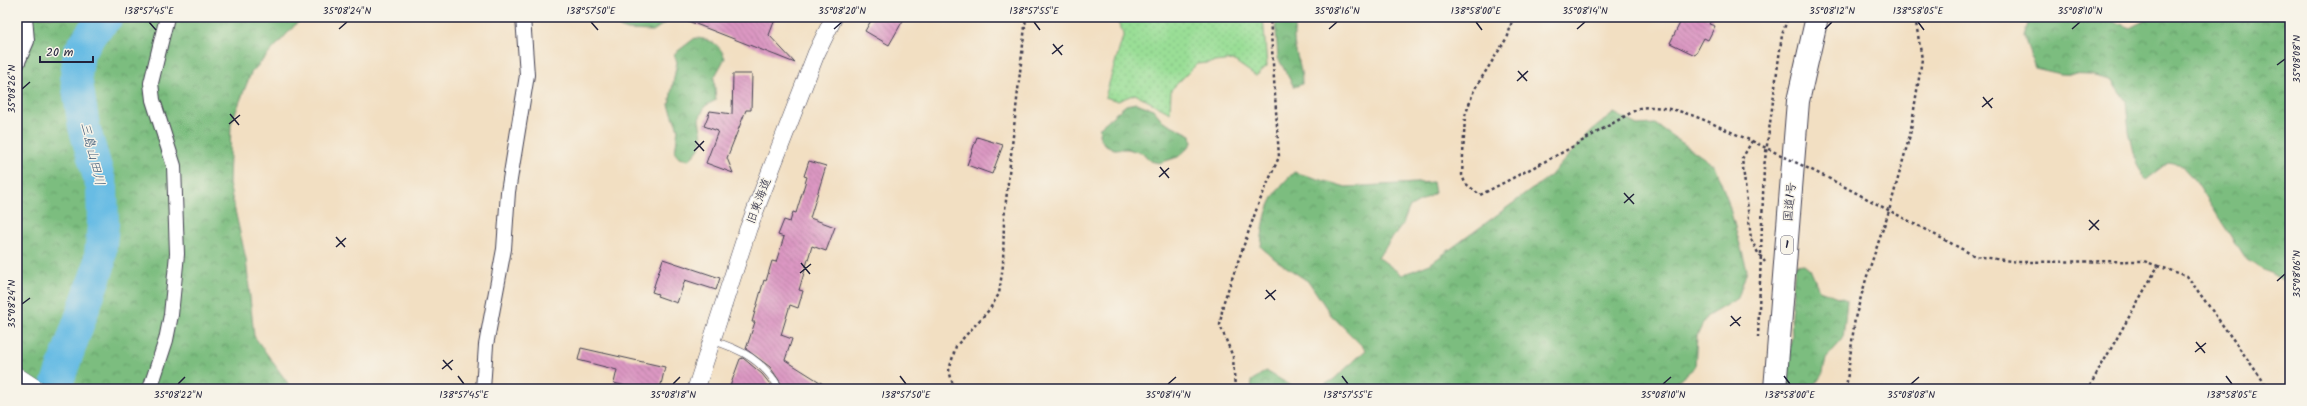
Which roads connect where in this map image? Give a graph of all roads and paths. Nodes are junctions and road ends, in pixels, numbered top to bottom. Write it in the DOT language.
graph roads {
  1 [pos="24,17"];
  2 [pos="166,17"];
  3 [pos="523,17"];
  4 [pos="834,17"];
  5 [pos="1026,17"];
  6 [pos="1270,17"];
  7 [pos="1513,17"];
  8 [pos="1788,17"];
  9 [pos="1817,17"];
  10 [pos="1915,17"];
  11 [pos="17,64"];
  12 [pos="1752,141"];
  13 [pos="1889,211"];
  14 [pos="1760,256"];
  15 [pos="2158,266"];
  16 [pos="1784,284"];
  17 [pos="711,340"];
  18 [pos="1757,346"];
  19 [pos="150,389"];
  20 [pos="483,389"];
  21 [pos="696,389"];
  22 [pos="780,389"];
  23 [pos="954,389"];
  24 [pos="1235,389"];
  25 [pos="1775,389"];
  26 [pos="1846,389"];
  27 [pos="2088,389"];
  28 [pos="2269,389"];
  1 -- 11 [label="street"];
  2 -- 19 [label="street"];
  3 -- 20 [label="street"];
  4 -- 17 [label="street, 旧東海道"];
  5 -- 23 [label="path"];
  6 -- 24 [label="path"];
  7 -- 12 [label="path"];
  8 -- 14 [label="path"];
  9 -- 16 [label="highway, 国道1号 / 1"];
  10 -- 13 [label="path"];
  12 -- 13 [label="path, bridge"];
  12 -- 14 [label="path"];
  13 -- 15 [label="path"];
  13 -- 26 [label="path"];
  14 -- 16 [label="path"];
  14 -- 18 [label="path"];
  15 -- 27 [label="path"];
  15 -- 28 [label="path"];
  16 -- 25 [label="highway, 国道1号 / 1"];
  17 -- 21 [label="street, 旧東海道"];
  17 -- 22 [label="lane"];
}
